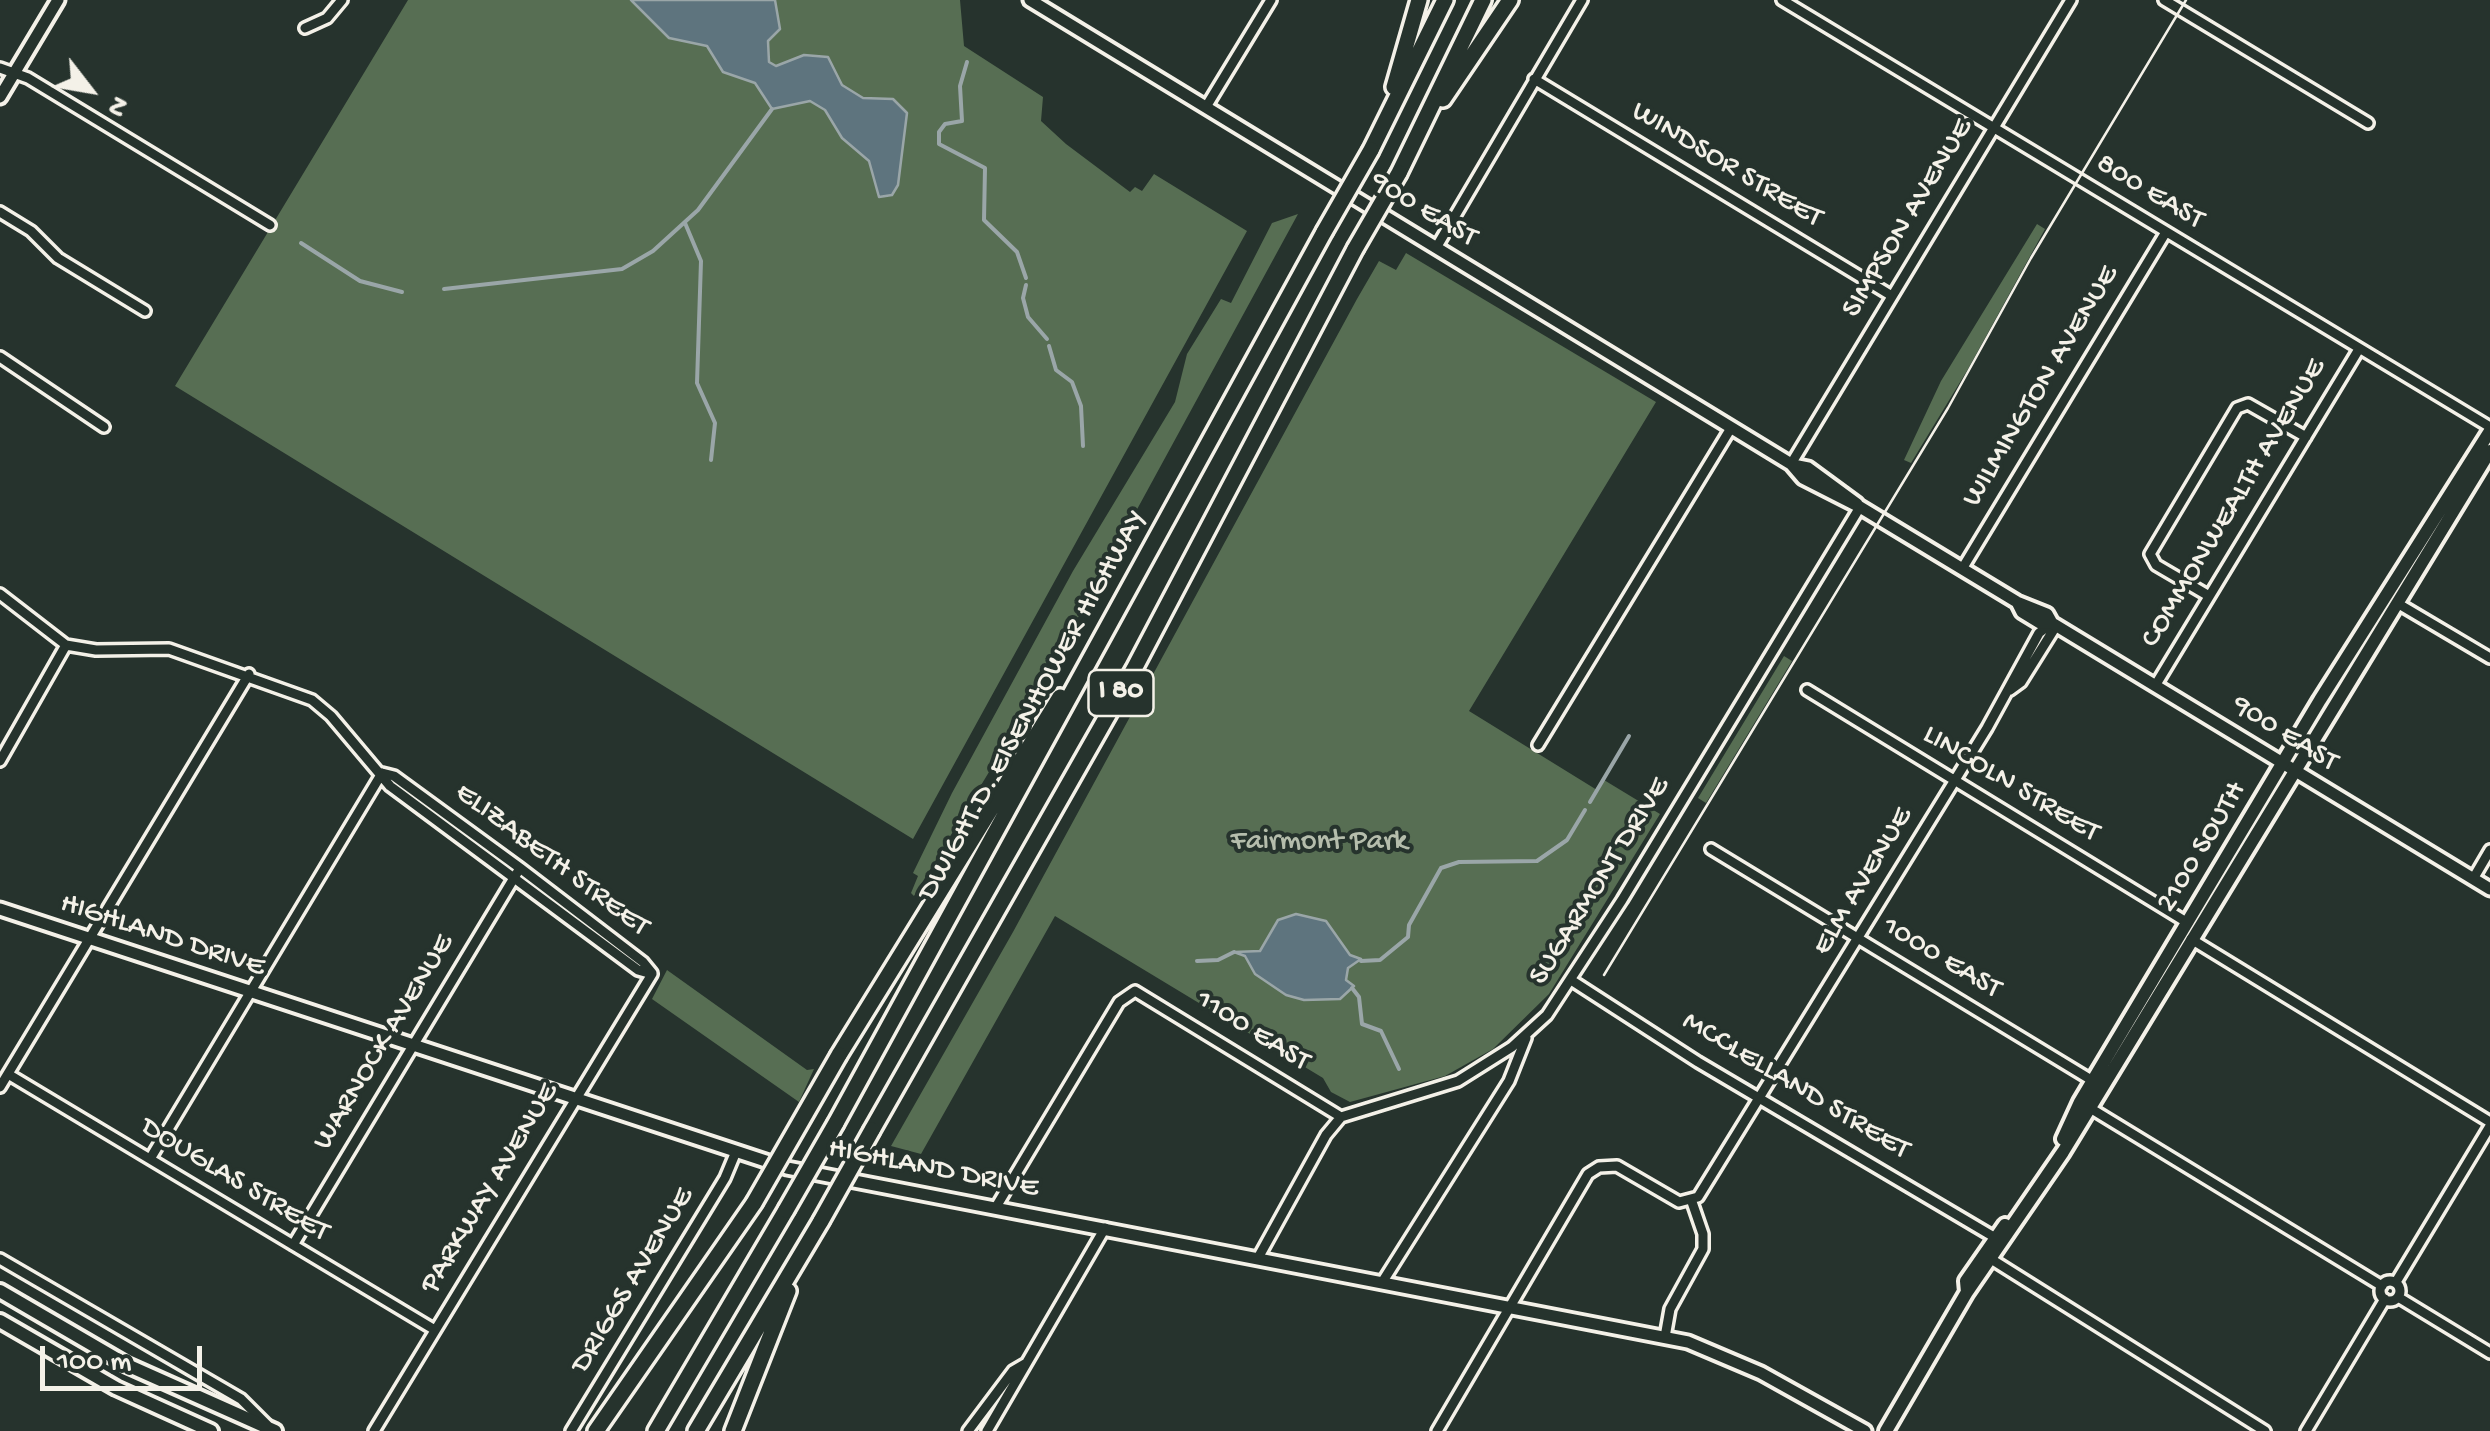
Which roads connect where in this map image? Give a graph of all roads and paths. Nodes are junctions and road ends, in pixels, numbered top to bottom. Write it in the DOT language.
graph roads {
  1 [pos="58,0"];
  2 [pos="342,0"];
  3 [pos="1030,0"];
  4 [pos="1271,0"];
  5 [pos="1419,0"];
  6 [pos="1445,0"];
  7 [pos="1483,0"];
  8 [pos="1510,0"];
  9 [pos="1582,0"];
  10 [pos="1782,0"];
  11 [pos="2071,0"];
  12 [pos="2164,0"];
  13 [pos="305,28"];
  14 [pos="0,68"];
  15 [pos="14,73"];
  16 [pos="1534,80"];
  17 [pos="0,96"];
  18 [pos="1206,107"];
  19 [pos="2368,123"];
  20 [pos="1994,128"];
  21 [pos="1382,129"];
  22 [pos="1410,148"];
  23 [pos="0,212"];
  24 [pos="270,225"];
  25 [pos="2166,232"];
  26 [pos="1436,248"];
  27 [pos="1892,296"];
  28 [pos="146,311"];
  29 [pos="2359,349"];
  30 [pos="0,357"];
  31 [pos="104,427"];
  32 [pos="1731,428"];
  33 [pos="2490,429"];
  34 [pos="2306,437"];
  35 [pos="2490,451"];
  36 [pos="1791,464"];
  37 [pos="1860,507"];
  38 [pos="2433,517"];
  39 [pos="1153,550"];
  40 [pos="1962,568"];
  41 [pos="0,594"];
  42 [pos="2209,596"];
  43 [pos="2384,596"];
  44 [pos="2397,603"];
  45 [pos="2054,624"];
  46 [pos="66,645"];
  47 [pos="2490,658"];
  48 [pos="249,674"];
  49 [pos="2348,683"];
  50 [pos="2154,686"];
  51 [pos="1806,690"];
  52 [pos="1538,745"];
  53 [pos="0,761"];
  54 [pos="2282,764"];
  55 [pos="2295,772"];
  56 [pos="382,773"];
  57 [pos="1955,781"];
  58 [pos="1712,849"];
  59 [pos="2490,850"];
  60 [pos="517,872"];
  61 [pos="2473,879"];
  62 [pos="2490,890"];
  63 [pos="0,910"];
  64 [pos="2188,923"];
  65 [pos="1859,939"];
  66 [pos="2191,939"];
  67 [pos="89,940"];
  68 [pos="2182,953"];
  69 [pos="652,974"];
  70 [pos="1571,980"];
  71 [pos="251,993"];
  72 [pos="1527,1036"];
  73 [pos="411,1048"];
  74 [pos="2112,1050"];
  75 [pos="8,1074"];
  76 [pos="2093,1081"];
  77 [pos="0,1087"];
  78 [pos="1761,1100"];
  79 [pos="574,1102"];
  80 [pos="2090,1108"];
  81 [pos="1341,1117"];
  82 [pos="2490,1124"];
  83 [pos="734,1154"];
  84 [pos="150,1159"];
  85 [pos="1692,1202"];
  86 [pos="996,1207"];
  87 [pos="1104,1228"];
  88 [pos="1994,1237"];
  89 [pos="293,1245"];
  90 [pos="806,1245"];
  91 [pos="1258,1258"];
  92 [pos="0,1259"];
  93 [pos="1987,1265"];
  94 [pos="1383,1281"];
  95 [pos="2396,1282"];
  96 [pos="2382,1286"];
  97 [pos="1967,1292"];
  98 [pos="0,1295"];
  99 [pos="2398,1297"];
  100 [pos="2385,1299"];
  101 [pos="1510,1307"];
  102 [pos="0,1322"];
  103 [pos="435,1330"];
  104 [pos="1664,1337"];
  105 [pos="2490,1353"];
  106 [pos="1024,1364"];
  107 [pos="274,1430"];
  108 [pos="211,1431"];
  109 [pos="374,1431"];
  110 [pos="571,1431"];
  111 [pos="596,1431"];
  112 [pos="656,1431"];
  113 [pos="696,1431"];
  114 [pos="732,1431"];
  115 [pos="968,1431"];
  116 [pos="987,1431"];
  117 [pos="1437,1431"];
  118 [pos="1865,1431"];
  119 [pos="1886,1431"];
  120 [pos="2266,1431"];
  121 [pos="2306,1431"];
  1 -- 15 [label="street"];
  2 -- 13 [label="street"];
  3 -- 18 [label="street, 900 EAST"];
  4 -- 18 [label="street"];
  5 -- 21 [label="highway"];
  6 -- 21 [label="highway, DWIGHT D. EISENHOWER HIGHWAY / I 80"];
  7 -- 22 [label="highway, I 80"];
  8 -- 22 [label="highway"];
  9 -- 16 [label="street"];
  10 -- 20 [label="street, 800 EAST"];
  11 -- 20 [label="street, SIMPSON AVENUE"];
  12 -- 19 [label="street"];
  14 -- 15 [label="street"];
  15 -- 17 [label="street"];
  15 -- 24 [label="street"];
  16 -- 26 [label="street"];
  16 -- 27 [label="street, WINDSOR STREET"];
  18 -- 26 [label="street, 900 EAST"];
  20 -- 25 [label="street, 800 EAST"];
  20 -- 27 [label="street, SIMPSON AVENUE"];
  21 -- 39 [label="highway, DWIGHT D. EISENHOWER HIGHWAY / I 80, bridge"];
  22 -- 90 [label="highway, I 80, bridge"];
  23 -- 28 [label="street"];
  25 -- 29 [label="street, 800 EAST"];
  25 -- 40 [label="street, WILMINGTON AVENUE"];
  26 -- 32 [label="street, 900 EAST"];
  27 -- 36 [label="street, SIMPSON AVENUE"];
  29 -- 33 [label="street, 800 EAST"];
  29 -- 34 [label="street, COMMONWEALTH AVENUE"];
  30 -- 31 [label="street"];
  32 -- 36 [label="street, 900 EAST"];
  32 -- 52 [label="street"];
  33 -- 38 [label="main road, 2100 SOUTH"];
  34 -- 42 [label="street, COMMONWEALTH AVENUE"];
  34 -- 42 [label="street"];
  35 -- 44 [label="main road, 2100 SOUTH"];
  36 -- 37 [label="street, 900 EAST"];
  37 -- 40 [label="street, 900 EAST"];
  37 -- 70 [label="street, SUGARMONT DRIVE"];
  38 -- 43 [label="main road, 2100 SOUTH"];
  38 -- 44 [label="main road"];
  39 -- 111 [label="highway, bridge"];
  39 -- 112 [label="highway, DWIGHT D. EISENHOWER HIGHWAY / I 80, bridge"];
  40 -- 45 [label="street, 900 EAST"];
  41 -- 46 [label="street"];
  42 -- 50 [label="street, COMMONWEALTH AVENUE"];
  43 -- 49 [label="main road"];
  43 -- 54 [label="main road, 2100 SOUTH"];
  44 -- 47 [label="street"];
  44 -- 49 [label="main road, 2100 SOUTH"];
  45 -- 50 [label="street, 900 EAST"];
  45 -- 57 [label="street, ELM AVENUE"];
  46 -- 48 [label="street, ELIZABETH STREET"];
  46 -- 53 [label="street"];
  48 -- 56 [label="street, ELIZABETH STREET"];
  48 -- 67 [label="street"];
  49 -- 55 [label="main road, 2100 SOUTH"];
  50 -- 54 [label="street, 900 EAST"];
  51 -- 57 [label="street, LINCOLN STREET"];
  54 -- 55 [label="street, 900 EAST"];
  54 -- 64 [label="main road, 2100 SOUTH"];
  55 -- 61 [label="street, 900 EAST"];
  55 -- 66 [label="main road, 2100 SOUTH"];
  56 -- 60 [label="street, ELIZABETH STREET"];
  56 -- 71 [label="street"];
  57 -- 64 [label="street, LINCOLN STREET"];
  57 -- 65 [label="street, ELM AVENUE"];
  58 -- 65 [label="street, 1000 EAST"];
  59 -- 61 [label="street"];
  60 -- 69 [label="street, ELIZABETH STREET"];
  60 -- 73 [label="street, WARNOCK AVENUE"];
  61 -- 62 [label="street, 900 EAST"];
  63 -- 67 [label="street, HIGHLAND DRIVE"];
  64 -- 68 [label="main road"];
  64 -- 74 [label="main road, 2100 SOUTH"];
  65 -- 76 [label="street, 1000 EAST"];
  65 -- 78 [label="street, ELM AVENUE"];
  66 -- 68 [label="main road, 2100 SOUTH"];
  66 -- 82 [label="street"];
  67 -- 71 [label="street, HIGHLAND DRIVE"];
  67 -- 75 [label="street"];
  68 -- 80 [label="main road, 2100 SOUTH"];
  69 -- 79 [label="street, PARKWAY AVENUE"];
  70 -- 72 [label="street, SUGARMONT DRIVE"];
  70 -- 78 [label="street, MCCLELLAND STREET"];
  71 -- 73 [label="street, HIGHLAND DRIVE"];
  71 -- 84 [label="street"];
  72 -- 81 [label="street"];
  72 -- 94 [label="street, SUGARMONT DRIVE"];
  73 -- 79 [label="street, HIGHLAND DRIVE"];
  73 -- 89 [label="street, WARNOCK AVENUE"];
  74 -- 76 [label="main road, 2100 SOUTH"];
  74 -- 80 [label="main road"];
  75 -- 77 [label="street"];
  75 -- 84 [label="street, DOUGLAS STREET"];
  76 -- 88 [label="main road, 2100 SOUTH"];
  78 -- 85 [label="street"];
  78 -- 88 [label="street, MCCLELLAND STREET"];
  79 -- 83 [label="street, HIGHLAND DRIVE"];
  79 -- 103 [label="street, PARKWAY AVENUE"];
  80 -- 93 [label="main road, 2100 SOUTH"];
  80 -- 96 [label="street"];
  81 -- 86 [label="street, 1100 EAST"];
  81 -- 91 [label="street"];
  82 -- 95 [label="street"];
  83 -- 86 [label="street, HIGHLAND DRIVE"];
  83 -- 110 [label="street, DRIGGS AVENUE"];
  84 -- 89 [label="street, DOUGLAS STREET"];
  85 -- 101 [label="street"];
  85 -- 104 [label="street"];
  86 -- 87 [label="street, HIGHLAND DRIVE"];
  87 -- 91 [label="street, HIGHLAND DRIVE"];
  87 -- 106 [label="street"];
  88 -- 93 [label="main road"];
  88 -- 97 [label="main road, 2100 SOUTH"];
  89 -- 103 [label="street, DOUGLAS STREET"];
  90 -- 113 [label="highway, I 80"];
  90 -- 114 [label="highway"];
  91 -- 94 [label="street, HIGHLAND DRIVE"];
  92 -- 107 [label="street"];
  93 -- 97 [label="main road, 2100 SOUTH"];
  93 -- 120 [label="street"];
  94 -- 101 [label="street, HIGHLAND DRIVE"];
  95 -- 96 [label="street"];
  95 -- 99 [label="street"];
  96 -- 100 [label="street"];
  97 -- 119 [label="main road, 2100 SOUTH"];
  98 -- 107 [label="main road"];
  99 -- 100 [label="street"];
  99 -- 105 [label="street"];
  100 -- 121 [label="street"];
  101 -- 104 [label="street, HIGHLAND DRIVE"];
  101 -- 117 [label="street"];
  102 -- 108 [label="main road"];
  103 -- 109 [label="street, PARKWAY AVENUE"];
  104 -- 118 [label="street, HIGHLAND DRIVE"];
  106 -- 115 [label="street"];
  106 -- 116 [label="street"];
}
